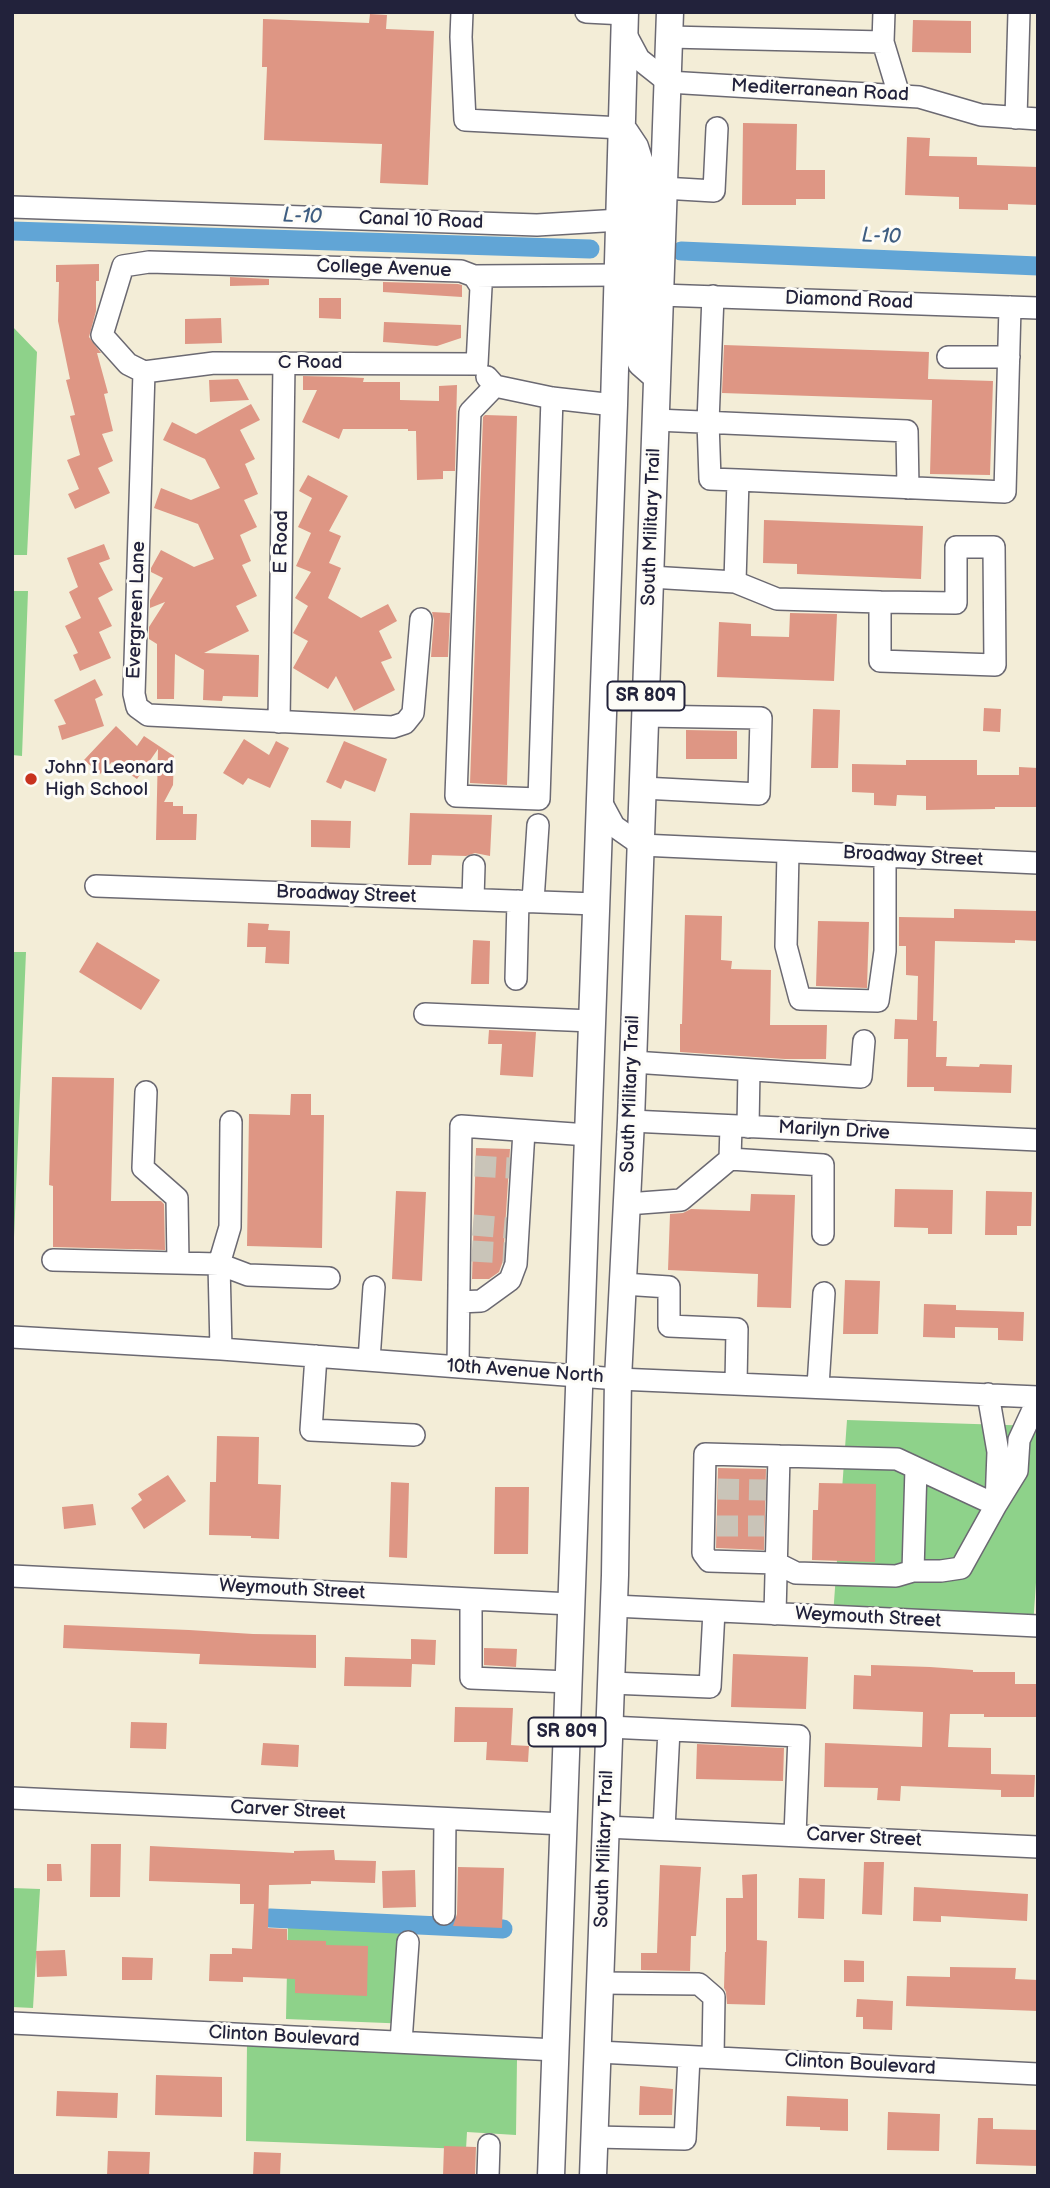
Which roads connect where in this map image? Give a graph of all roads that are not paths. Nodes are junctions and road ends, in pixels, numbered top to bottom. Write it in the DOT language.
graph roads {
  1 [pos="462,12"];
  2 [pos="586,12"];
  3 [pos="884,12"];
  4 [pos="1019,12"];
  5 [pos="624,19"];
  6 [pos="669,25"];
  7 [pos="883,42"];
  8 [pos="668,82"];
  9 [pos="899,95"];
  10 [pos="1016,118"];
  11 [pos="1038,119"];
  12 [pos="622,128"];
  13 [pos="717,128"];
  14 [pos="663,188"];
  15 [pos="12,207"];
  16 [pos="620,220"];
  17 [pos="618,275"];
  18 [pos="474,276"];
  19 [pos="660,295"];
  20 [pos="713,296"];
  21 [pos="1010,307"];
  22 [pos="1038,308"];
  23 [pos="948,357"];
  24 [pos="1009,357"];
  25 [pos="284,363"];
  26 [pos="477,364"];
  27 [pos="144,372"];
  28 [pos="657,377"];
  29 [pos="495,386"];
  30 [pos="552,398"];
  31 [pos="614,405"];
  32 [pos="656,420"];
  33 [pos="708,422"];
  34 [pos="738,480"];
  35 [pos="908,488"];
  36 [pos="650,577"];
  37 [pos="735,582"];
  38 [pos="880,602"];
  39 [pos="956,603"];
  40 [pos="995,605"];
  41 [pos="421,619"];
  42 [pos="645,716"];
  43 [pos="279,722"];
  44 [pos="643,788"];
  45 [pos="600,800"];
  46 [pos="538,825"];
  47 [pos="641,845"];
  48 [pos="788,852"];
  49 [pos="885,856"];
  50 [pos="1038,863"];
  51 [pos="474,866"];
  52 [pos="96,886"];
  53 [pos="473,899"];
  54 [pos="525,901"];
  55 [pos="596,904"];
  56 [pos="516,979"];
  57 [pos="425,1014"];
  58 [pos="592,1021"];
  59 [pos="864,1041"];
  60 [pos="633,1062"];
  61 [pos="749,1070"];
  62 [pos="146,1091"];
  63 [pos="231,1122"];
  64 [pos="631,1122"];
  65 [pos="740,1126"];
  66 [pos="524,1131"];
  67 [pos="588,1135"];
  68 [pos="1038,1140"];
  69 [pos="730,1158"];
  70 [pos="627,1204"];
  71 [pos="823,1234"];
  72 [pos="53,1260"];
  73 [pos="178,1263"];
  74 [pos="219,1264"];
  75 [pos="329,1278"];
  76 [pos="623,1284"];
  77 [pos="374,1287"];
  78 [pos="824,1293"];
  79 [pos="459,1302"];
  80 [pos="12,1337"];
  81 [pos="221,1349"];
  82 [pos="316,1356"];
  83 [pos="369,1360"];
  84 [pos="458,1367"];
  85 [pos="580,1376"];
  86 [pos="618,1379"];
  87 [pos="736,1384"];
  88 [pos="818,1386"];
  89 [pos="988,1394"];
  90 [pos="1038,1398"];
  91 [pos="414,1435"];
  92 [pos="779,1456"];
  93 [pos="916,1468"];
  94 [pos="996,1505"];
  95 [pos="776,1563"];
  96 [pos="913,1571"];
  97 [pos="12,1576"];
  98 [pos="471,1599"];
  99 [pos="571,1604"];
  100 [pos="614,1606"];
  101 [pos="714,1611"];
  102 [pos="775,1614"];
  103 [pos="1038,1626"];
  104 [pos="569,1682"];
  105 [pos="611,1684"];
  106 [pos="609,1727"];
  107 [pos="669,1730"];
  108 [pos="12,1798"];
  109 [pos="445,1819"];
  110 [pos="564,1824"];
  111 [pos="606,1826"];
  112 [pos="664,1829"];
  113 [pos="795,1835"];
  114 [pos="1038,1846"];
  115 [pos="444,1914"];
  116 [pos="408,1942"];
  117 [pos="600,1983"];
  118 [pos="12,2023"];
  119 [pos="401,2042"];
  120 [pos="556,2050"];
  121 [pos="598,2052"];
  122 [pos="690,2057"];
  123 [pos="713,2057"];
  124 [pos="1038,2074"];
  125 [pos="595,2137"];
  126 [pos="489,2145"];
  127 [pos="488,2176"];
  128 [pos="551,2176"];
  129 [pos="593,2176"];
  1 -- 12 [label="street"];
  2 -- 5 [label="street"];
  3 -- 7 [label="street"];
  4 -- 10 [label="street"];
  5 -- 8 [label="street"];
  5 -- 12 [label="main road, SR 809"];
  6 -- 7 [label="street"];
  6 -- 8 [label="main road, South Military Trail / SR 809"];
  7 -- 9 [label="street"];
  8 -- 9 [label="street, Mediterranean Road"];
  8 -- 14 [label="main road, South Military Trail / SR 809"];
  9 -- 10 [label="street, Mediterranean Road"];
  10 -- 11 [label="street, Mediterranean Road"];
  12 -- 16 [label="main road, SR 809"];
  12 -- 28 [label="main road"];
  13 -- 14 [label="street"];
  14 -- 19 [label="main road, South Military Trail / SR 809"];
  15 -- 16 [label="street, Canal 10 Road"];
  16 -- 17 [label="main road, SR 809"];
  17 -- 18 [label="street, College Avenue"];
  17 -- 31 [label="main road, SR 809"];
  18 -- 26 [label="street"];
  18 -- 27 [label="street, College Avenue"];
  19 -- 20 [label="street, Diamond Road"];
  19 -- 28 [label="main road, South Military Trail / SR 809"];
  20 -- 21 [label="street, Diamond Road"];
  20 -- 33 [label="street"];
  21 -- 22 [label="street, Diamond Road"];
  21 -- 24 [label="street"];
  23 -- 24 [label="street"];
  24 -- 35 [label="street"];
  25 -- 26 [label="street, C Road"];
  25 -- 27 [label="street, C Road"];
  25 -- 43 [label="street, E Road"];
  26 -- 29 [label="street"];
  27 -- 43 [label="street, Evergreen Lane"];
  28 -- 32 [label="main road, South Military Trail / SR 809"];
  29 -- 30 [label="street"];
  29 -- 30 [label="street"];
  30 -- 31 [label="street"];
  31 -- 45 [label="main road, SR 809"];
  32 -- 33 [label="street"];
  32 -- 36 [label="main road, South Military Trail / SR 809"];
  33 -- 34 [label="street"];
  33 -- 35 [label="street"];
  34 -- 35 [label="street"];
  34 -- 37 [label="street"];
  36 -- 37 [label="street"];
  36 -- 42 [label="main road, South Military Trail / SR 809"];
  37 -- 38 [label="street"];
  38 -- 39 [label="street"];
  38 -- 40 [label="street"];
  39 -- 40 [label="street"];
  39 -- 40 [label="street"];
  41 -- 43 [label="street, Evergreen Lane"];
  42 -- 44 [label="main road, South Military Trail / SR 809"];
  42 -- 44 [label="street"];
  44 -- 47 [label="main road, South Military Trail / SR 809"];
  45 -- 47 [label="street"];
  45 -- 55 [label="main road, SR 809"];
  46 -- 54 [label="street"];
  47 -- 48 [label="street, Broadway Street"];
  47 -- 60 [label="main road, South Military Trail / SR 809"];
  48 -- 49 [label="street, Broadway Street"];
  48 -- 49 [label="street"];
  49 -- 50 [label="street, Broadway Street"];
  51 -- 53 [label="street"];
  52 -- 53 [label="street, Broadway Street"];
  53 -- 54 [label="street, Broadway Street"];
  54 -- 55 [label="street, Broadway Street"];
  54 -- 56 [label="street"];
  55 -- 58 [label="main road, SR 809"];
  57 -- 58 [label="street"];
  58 -- 67 [label="main road, SR 809"];
  59 -- 61 [label="street"];
  60 -- 61 [label="street"];
  60 -- 64 [label="main road, South Military Trail / SR 809"];
  61 -- 65 [label="street"];
  62 -- 73 [label="street"];
  63 -- 74 [label="street"];
  64 -- 65 [label="street, Marilyn Drive"];
  64 -- 70 [label="main road, South Military Trail / SR 809"];
  65 -- 68 [label="street, Marilyn Drive"];
  65 -- 69 [label="street"];
  66 -- 67 [label="street"];
  66 -- 79 [label="street"];
  66 -- 79 [label="street"];
  67 -- 85 [label="main road, SR 809"];
  69 -- 70 [label="street"];
  69 -- 71 [label="street"];
  70 -- 76 [label="main road, South Military Trail / SR 809"];
  72 -- 73 [label="street"];
  73 -- 74 [label="street"];
  74 -- 75 [label="street"];
  74 -- 81 [label="street"];
  76 -- 86 [label="main road, South Military Trail / SR 809"];
  76 -- 87 [label="street"];
  77 -- 83 [label="street"];
  78 -- 88 [label="street"];
  79 -- 84 [label="street"];
  80 -- 81 [label="street, 10th Avenue North"];
  81 -- 82 [label="street, 10th Avenue North"];
  82 -- 83 [label="street, 10th Avenue North"];
  82 -- 91 [label="street"];
  83 -- 84 [label="street, 10th Avenue North"];
  84 -- 85 [label="street, 10th Avenue North"];
  85 -- 86 [label="street, 10th Avenue North"];
  85 -- 99 [label="main road, SR 809"];
  86 -- 87 [label="street, 10th Avenue North"];
  86 -- 100 [label="main road, South Military Trail / SR 809"];
  87 -- 88 [label="street, 10th Avenue North"];
  88 -- 89 [label="street, 10th Avenue North"];
  89 -- 90 [label="street, 10th Avenue North"];
  89 -- 94 [label="street"];
  90 -- 94 [label="street"];
  92 -- 93 [label="street"];
  92 -- 95 [label="street"];
  92 -- 95 [label="street"];
  93 -- 94 [label="street"];
  93 -- 96 [label="street"];
  94 -- 96 [label="street"];
  95 -- 96 [label="street"];
  95 -- 102 [label="street"];
  97 -- 98 [label="street, Weymouth Street"];
  98 -- 99 [label="street, Weymouth Street"];
  98 -- 104 [label="street"];
  99 -- 104 [label="main road, SR 809"];
  100 -- 101 [label="street, Weymouth Street"];
  100 -- 105 [label="main road, South Military Trail / SR 809"];
  101 -- 102 [label="street, Weymouth Street"];
  101 -- 105 [label="street"];
  102 -- 103 [label="street, Weymouth Street"];
  104 -- 110 [label="main road, SR 809"];
  105 -- 106 [label="main road, South Military Trail / SR 809"];
  106 -- 107 [label="street"];
  106 -- 111 [label="main road, South Military Trail / SR 809"];
  107 -- 112 [label="street"];
  107 -- 113 [label="street"];
  108 -- 109 [label="street, Carver Street"];
  109 -- 110 [label="street, Carver Street"];
  109 -- 115 [label="street"];
  110 -- 120 [label="main road, SR 809"];
  111 -- 112 [label="street, Carver Street"];
  111 -- 117 [label="main road, South Military Trail / SR 809"];
  112 -- 113 [label="street, Carver Street"];
  113 -- 114 [label="street, Carver Street"];
  116 -- 119 [label="street"];
  117 -- 121 [label="main road, South Military Trail / SR 809"];
  117 -- 123 [label="street"];
  118 -- 119 [label="street, Clinton Boulevard"];
  119 -- 120 [label="street, Clinton Boulevard"];
  120 -- 128 [label="main road, SR 809"];
  121 -- 122 [label="street, Clinton Boulevard"];
  121 -- 125 [label="main road, South Military Trail / SR 809"];
  122 -- 123 [label="street, Clinton Boulevard"];
  122 -- 125 [label="street"];
  123 -- 124 [label="street, Clinton Boulevard"];
  125 -- 129 [label="main road, South Military Trail / SR 809"];
  126 -- 127 [label="street"];
}
